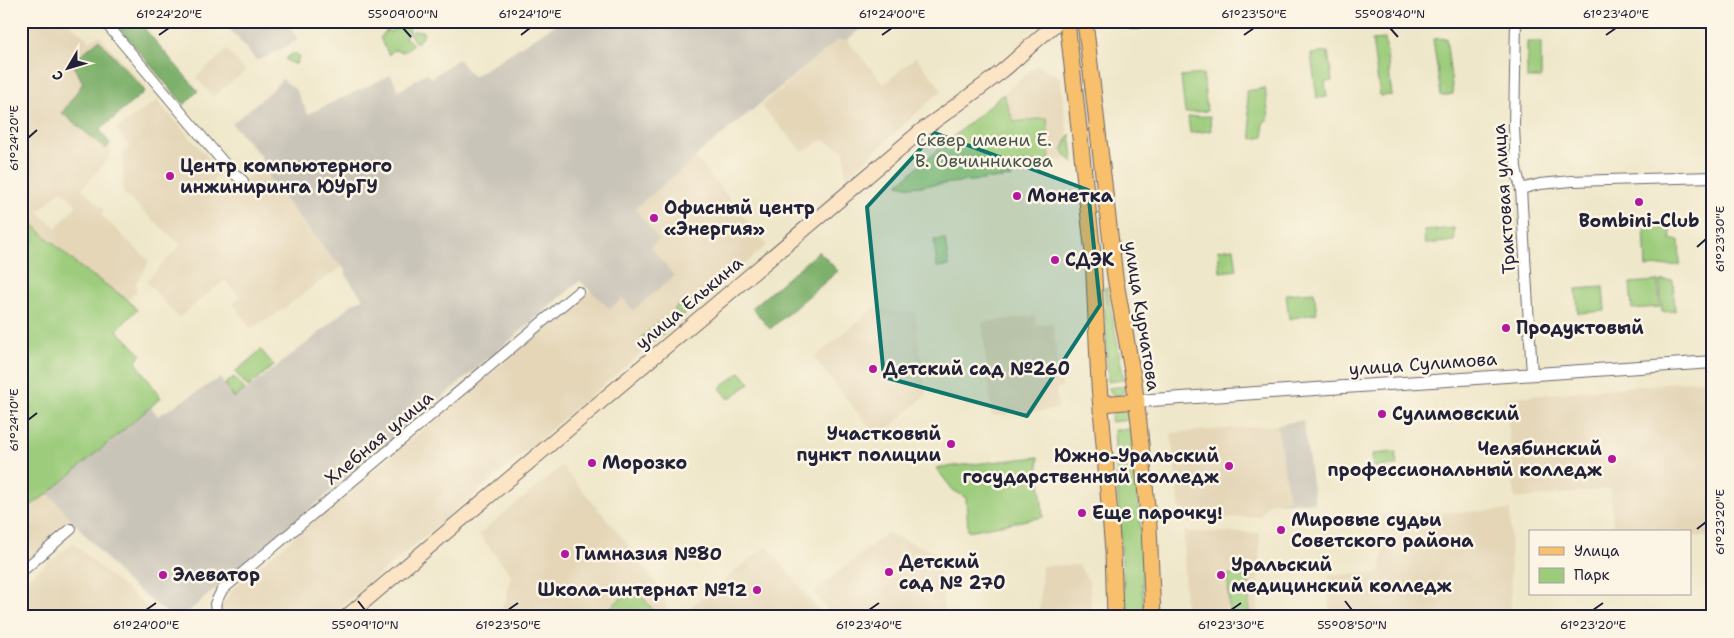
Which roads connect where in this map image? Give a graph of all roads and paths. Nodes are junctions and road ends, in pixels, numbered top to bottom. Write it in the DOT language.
graph roads {
  1 [pos="104,21"];
  2 [pos="1060,21"];
  3 [pos="1067,21"];
  4 [pos="1085,21"];
  5 [pos="1133,21"];
  6 [pos="1139,21"];
  7 [pos="1516,21"];
  8 [pos="1713,177"];
  9 [pos="244,181"];
  10 [pos="1521,189"];
  11 [pos="578,292"];
  12 [pos="1713,362"];
  13 [pos="1532,374"];
  14 [pos="1136,401"];
  15 [pos="1101,404"];
  16 [pos="71,529"];
  17 [pos="21,572"];
  18 [pos="217,617"];
  19 [pos="346,617"];
  20 [pos="1115,617"];
  21 [pos="1153,617"];
  1 -- 9 [label="street"];
  2 -- 19 [label="main road, улица Елькина"];
  3 -- 15 [label="main road"];
  4 -- 14 [label="main road, улица Курчатова"];
  5 -- 6 [label="street"];
  7 -- 10 [label="street, Трактовая улица"];
  8 -- 10 [label="street"];
  10 -- 13 [label="street, Трактовая улица"];
  11 -- 18 [label="street, Хлебная улица"];
  12 -- 13 [label="street, улица Сулимова"];
  13 -- 14 [label="street, улица Сулимова"];
  14 -- 15 [label="main road"];
  14 -- 21 [label="main road, улица Курчатова"];
  15 -- 20 [label="main road"];
  16 -- 17 [label="street"];
}
